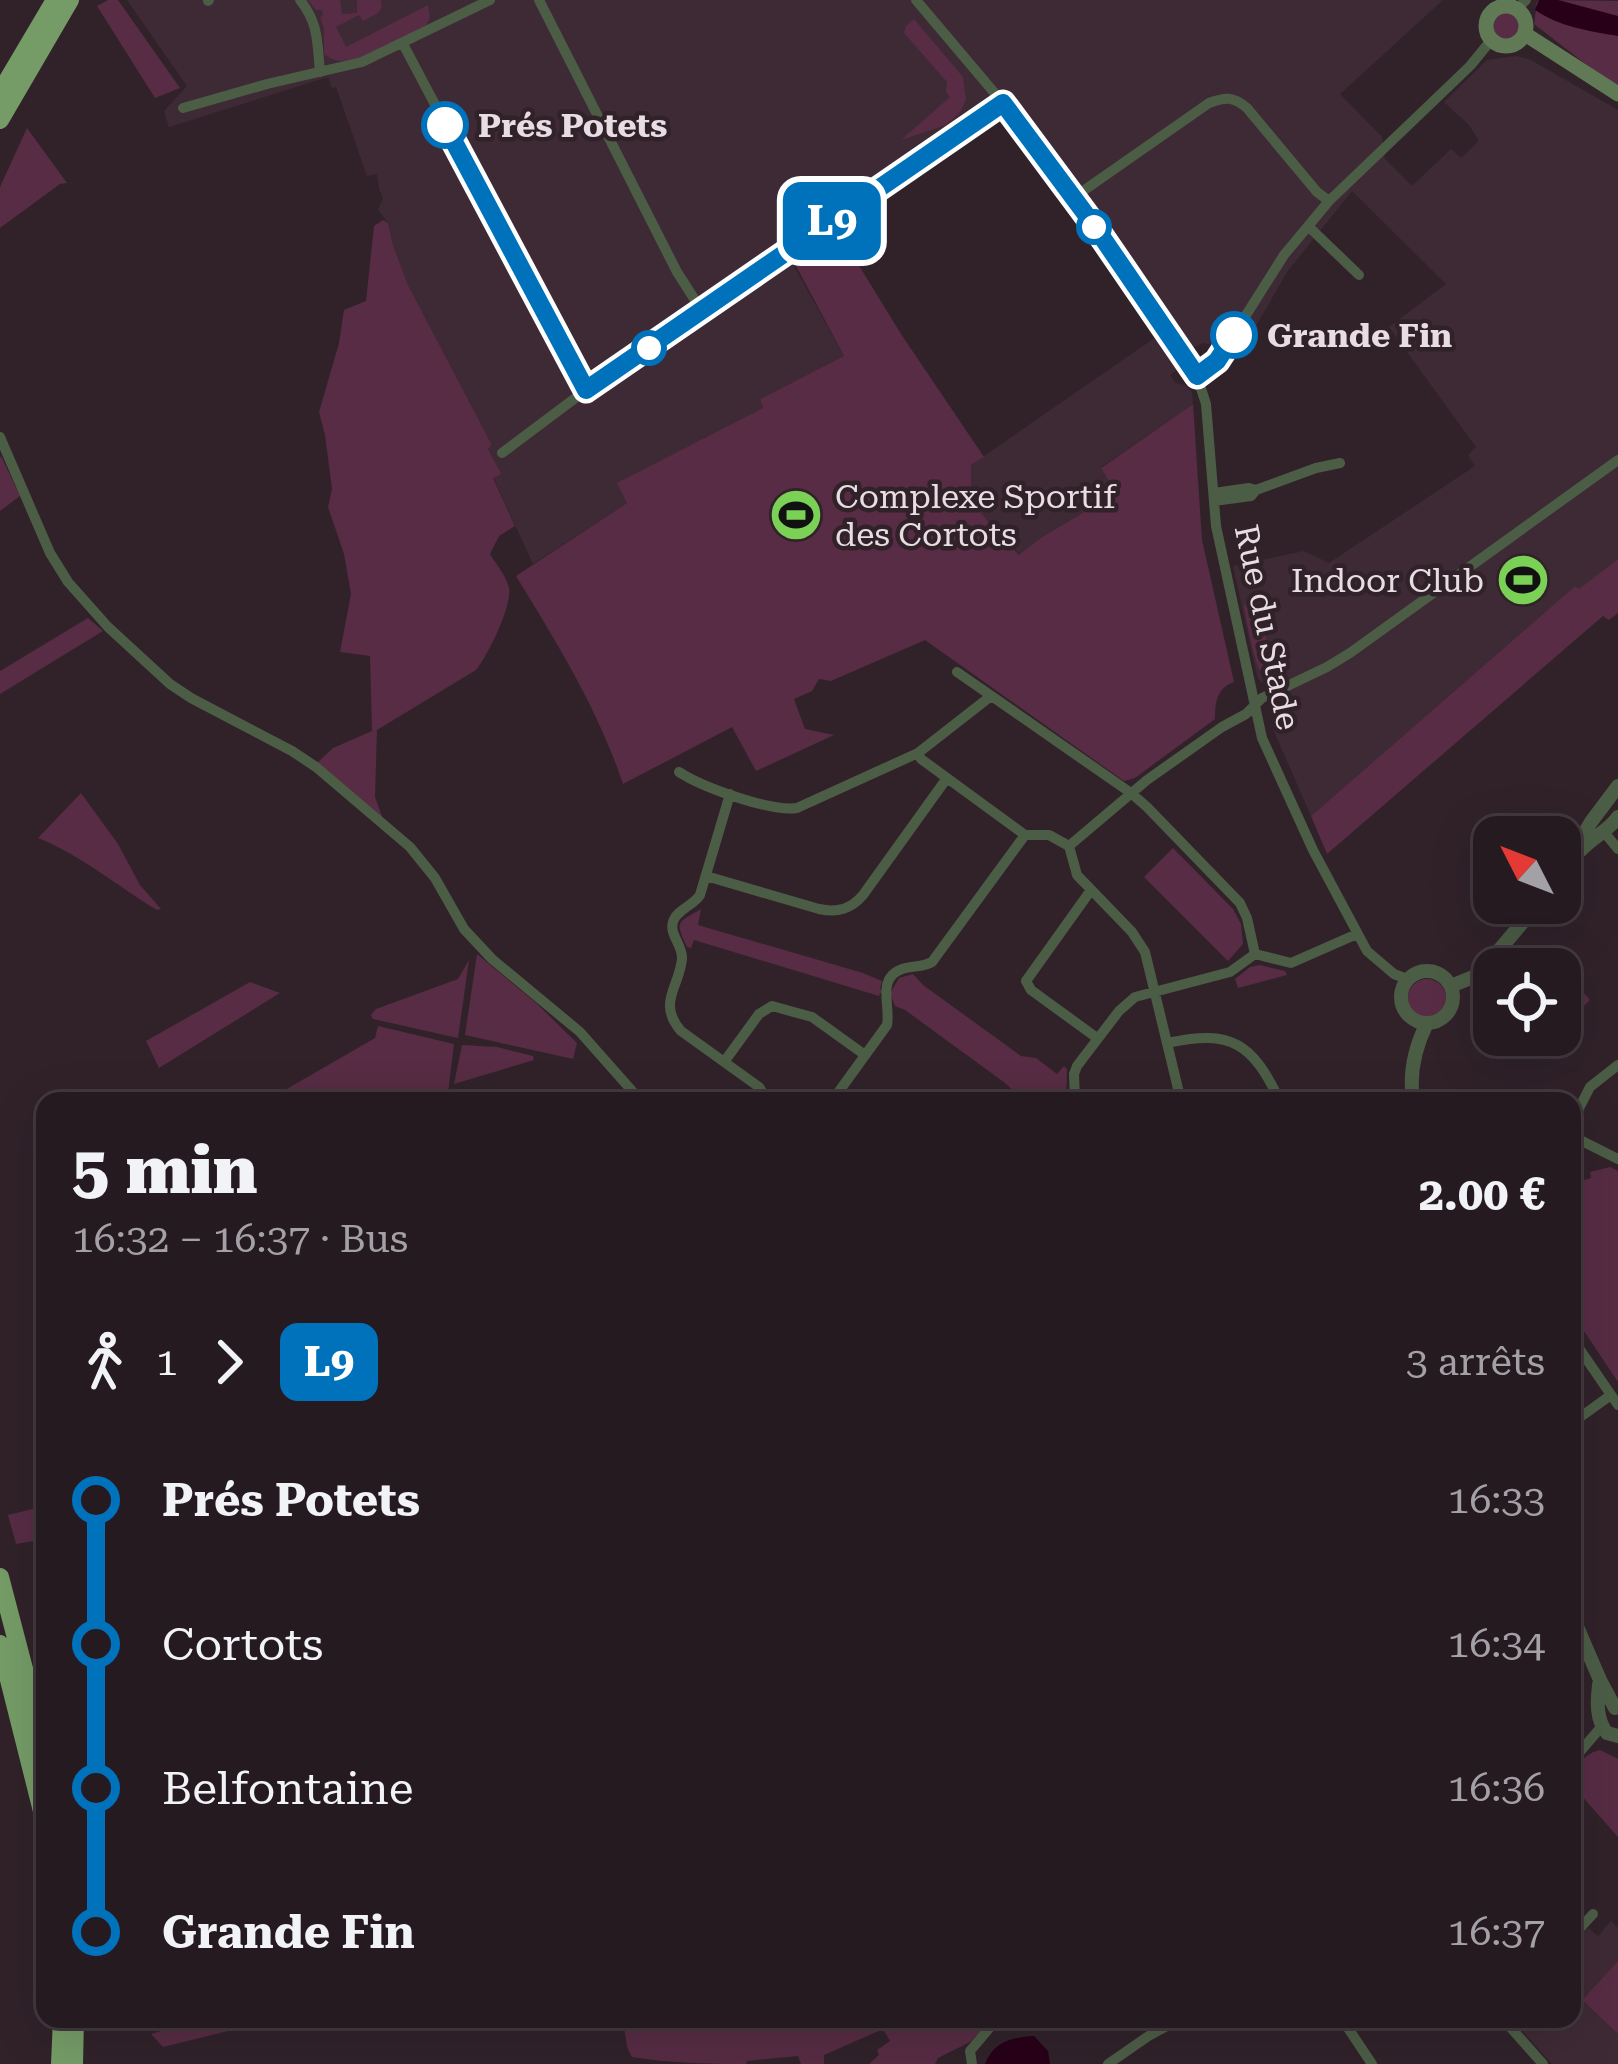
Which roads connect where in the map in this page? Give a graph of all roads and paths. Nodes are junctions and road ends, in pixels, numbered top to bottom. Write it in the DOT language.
graph roads {
  1 [pos="55,0"];
  2 [pos="70,0"];
  3 [pos="299,0"];
  4 [pos="490,0"];
  5 [pos="539,0"];
  6 [pos="916,0"];
  7 [pos="1522,4"];
  8 [pos="1487,6"];
  9 [pos="1525,34"];
  10 [pos="1492,39"];
  11 [pos="403,44"];
  12 [pos="326,70"];
  13 [pos="0,93"];
  14 [pos="1618,94"];
  15 [pos="1003,103"];
  16 [pos="183,108"];
  17 [pos="0,120"];
  18 [pos="1073,198"];
  19 [pos="1329,200"];
  20 [pos="1308,226"];
  21 [pos="1358,274"];
  22 [pos="702,311"];
  23 [pos="1199,381"];
  24 [pos="586,390"];
  25 [pos="0,437"];
  26 [pos="502,453"];
  27 [pos="1618,460"];
  28 [pos="1340,463"];
  29 [pos="1214,497"];
  30 [pos="957,672"];
  31 [pos="992,696"];
  32 [pos="1253,707"];
  33 [pos="919,753"];
  34 [pos="679,772"];
  35 [pos="947,778"];
  36 [pos="1618,786"];
  37 [pos="1131,793"];
  38 [pos="730,794"];
  39 [pos="1618,817"];
  40 [pos="1597,831"];
  41 [pos="1024,835"];
  42 [pos="1581,844"];
  43 [pos="1069,846"];
  44 [pos="1618,849"];
  45 [pos="706,876"];
  46 [pos="1091,890"];
  47 [pos="1521,924"];
  48 [pos="1357,934"];
  49 [pos="1255,954"];
  50 [pos="1407,979"];
  51 [pos="1451,986"];
  52 [pos="1155,991"];
  53 [pos="1427,1023"];
  54 [pos="1097,1038"];
  55 [pos="1167,1042"];
  56 [pos="865,1054"];
  57 [pos="724,1062"];
  58 [pos="1618,1065"];
  59 [pos="632,1092"];
  60 [pos="763,1092"];
  61 [pos="838,1092"];
  62 [pos="1075,1092"];
  63 [pos="1179,1092"];
  64 [pos="1275,1092"];
  65 [pos="1413,1092"];
  66 [pos="1581,1105"];
  67 [pos="1581,1141"];
  68 [pos="1618,1160"];
  69 [pos="1581,1351"];
  70 [pos="1615,1400"];
  71 [pos="1581,1418"];
  72 [pos="0,1577"];
  73 [pos="1581,1636"];
  74 [pos="0,1644"];
  75 [pos="1600,1679"];
  76 [pos="1617,1708"];
  77 [pos="36,1715"];
  78 [pos="1609,1732"];
  79 [pos="1581,1754"];
  80 [pos="36,1786"];
  81 [pos="1593,1914"];
  82 [pos="1581,1927"];
  83 [pos="62,2028"];
  84 [pos="75,2028"];
  85 [pos="989,2028"];
  86 [pos="1147,2028"];
  87 [pos="1163,2028"];
  88 [pos="1348,2028"];
  89 [pos="1511,2028"];
  90 [pos="1150,2035"];
  91 [pos="61,2064"];
  92 [pos="74,2064"];
  93 [pos="972,2064"];
  94 [pos="1108,2064"];
  95 [pos="1372,2064"];
  96 [pos="1543,2064"];
  1 -- 13 [label="highway"];
  2 -- 17 [label="highway"];
  3 -- 12 [label="street"];
  4 -- 11 [label="street"];
  5 -- 22 [label="street"];
  6 -- 15 [label="street"];
  7 -- 8 [label="main road"];
  7 -- 9 [label="main road"];
  8 -- 10 [label="main road"];
  9 -- 10 [label="main road"];
  9 -- 14 [label="main road"];
  10 -- 19 [label="street"];
  11 -- 12 [label="street"];
  11 -- 24 [label="street"];
  12 -- 16 [label="street"];
  15 -- 18 [label="street"];
  15 -- 22 [label="street"];
  18 -- 19 [label="street"];
  18 -- 23 [label="street"];
  19 -- 20 [label="street"];
  20 -- 21 [label="street"];
  20 -- 23 [label="street"];
  22 -- 24 [label="street"];
  23 -- 29 [label="street, Rue du Stade"];
  24 -- 26 [label="street"];
  25 -- 59 [label="street"];
  27 -- 32 [label="street"];
  28 -- 29 [label="street"];
  29 -- 32 [label="street, Rue du Stade"];
  30 -- 31 [label="street"];
  31 -- 33 [label="street"];
  31 -- 37 [label="street"];
  32 -- 37 [label="street"];
  32 -- 48 [label="street, Rue du Stade"];
  33 -- 35 [label="street"];
  33 -- 38 [label="street"];
  34 -- 38 [label="street"];
  35 -- 41 [label="street"];
  35 -- 45 [label="street"];
  36 -- 40 [label="street"];
  37 -- 43 [label="street"];
  37 -- 49 [label="street"];
  38 -- 45 [label="street"];
  39 -- 40 [label="street"];
  40 -- 42 [label="street"];
  40 -- 44 [label="street"];
  41 -- 43 [label="street"];
  41 -- 56 [label="street"];
  43 -- 46 [label="street"];
  45 -- 57 [label="street"];
  46 -- 52 [label="street"];
  46 -- 54 [label="street"];
  47 -- 51 [label="street"];
  48 -- 49 [label="street"];
  48 -- 50 [label="street, Rue du Stade"];
  49 -- 52 [label="street"];
  50 -- 51 [label="street"];
  50 -- 53 [label="street"];
  51 -- 53 [label="street"];
  52 -- 54 [label="street"];
  52 -- 55 [label="street"];
  53 -- 65 [label="street"];
  54 -- 62 [label="street"];
  55 -- 63 [label="street"];
  55 -- 64 [label="street"];
  56 -- 57 [label="street"];
  56 -- 61 [label="street"];
  57 -- 60 [label="street"];
  58 -- 66 [label="street"];
  67 -- 68 [label="street"];
  69 -- 70 [label="street"];
  70 -- 71 [label="street"];
  72 -- 77 [label="highway"];
  73 -- 75 [label="street"];
  74 -- 80 [label="highway"];
  75 -- 76 [label="street"];
  75 -- 78 [label="street"];
  76 -- 78 [label="street"];
  78 -- 79 [label="street"];
  81 -- 82 [label="street"];
  83 -- 91 [label="highway"];
  84 -- 92 [label="highway"];
  85 -- 93 [label="street"];
  86 -- 90 [label="street"];
  87 -- 90 [label="street"];
  88 -- 95 [label="street"];
  89 -- 96 [label="street"];
  90 -- 94 [label="street"];
}
